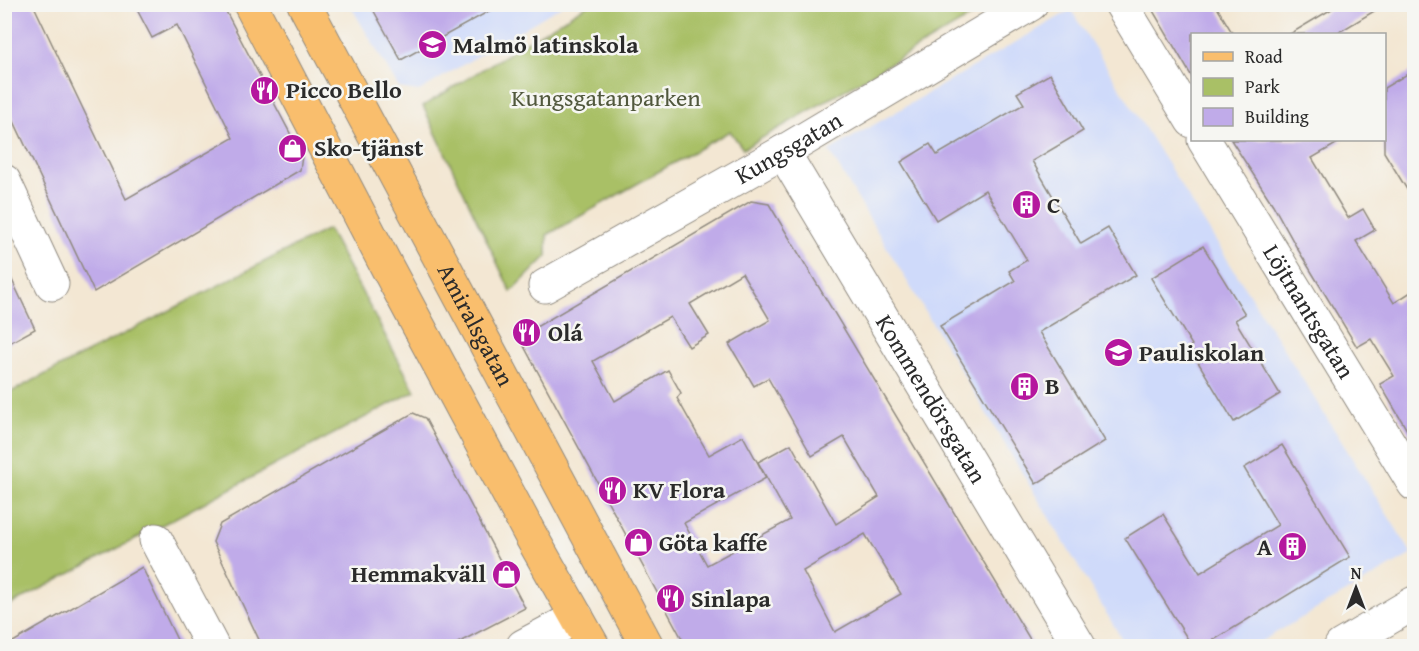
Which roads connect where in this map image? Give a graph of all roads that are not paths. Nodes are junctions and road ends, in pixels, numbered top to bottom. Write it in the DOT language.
graph roads {
  1 [pos="250,4"];
  2 [pos="304,4"];
  3 [pos="1031,4"];
  4 [pos="1122,4"];
  5 [pos="1191,119"];
  6 [pos="1205,141"];
  7 [pos="783,152"];
  8 [pos="4,181"];
  9 [pos="52,284"];
  10 [pos="545,286"];
  11 [pos="1414,484"];
  12 [pos="156,540"];
  13 [pos="1414,603"];
  14 [pos="578,617"];
  15 [pos="212,646"];
  16 [pos="523,646"];
  17 [pos="593,646"];
  18 [pos="647,646"];
  19 [pos="1079,646"];
  20 [pos="1341,646"];
  1 -- 14 [label="main road, Amiralsgatan"];
  2 -- 18 [label="main road, Amiralsgatan"];
  3 -- 7 [label="street, Kungsgatan"];
  4 -- 5 [label="street"];
  6 -- 11 [label="street, Löjtnantsgatan"];
  7 -- 10 [label="street, Kungsgatan"];
  7 -- 19 [label="street, Kommendörsgatan"];
  8 -- 9 [label="street"];
  12 -- 15 [label="street"];
  13 -- 20 [label="street"];
  14 -- 16 [label="street"];
  14 -- 17 [label="main road, Amiralsgatan"];
}
